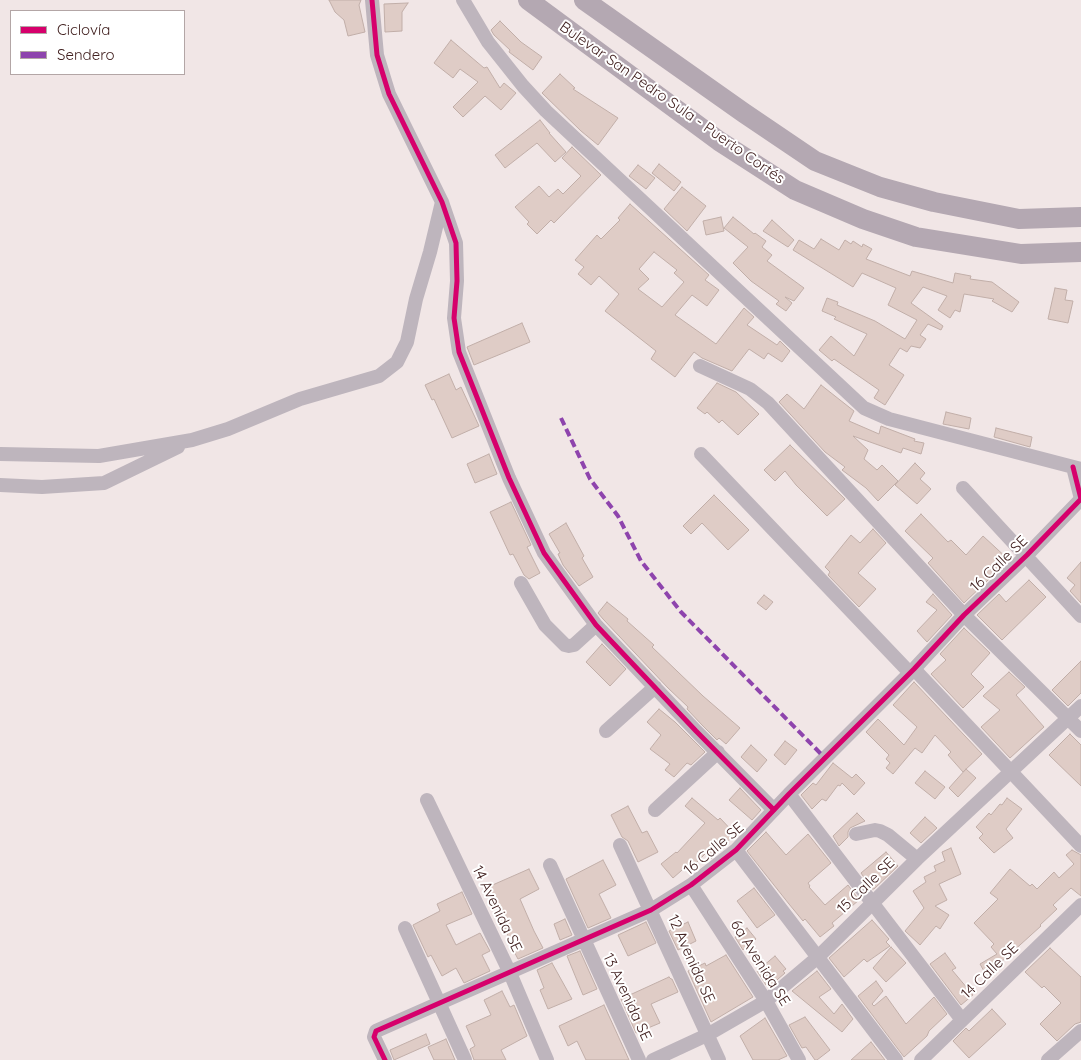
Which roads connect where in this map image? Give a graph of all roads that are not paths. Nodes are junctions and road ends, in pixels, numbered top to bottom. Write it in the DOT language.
graph roads {
  1 [pos="372,0"];
  2 [pos="463,0"];
  3 [pos="528,0"];
  4 [pos="584,0"];
  5 [pos="442,202"];
  6 [pos="1081,217"];
  7 [pos="1081,252"];
  8 [pos="700,366"];
  9 [pos="192,440"];
  10 [pos="0,454"];
  11 [pos="701,454"];
  12 [pos="1077,468"];
  13 [pos="0,485"];
  14 [pos="963,488"];
  15 [pos="1081,499"];
  16 [pos="1027,555"];
  17 [pos="522,583"];
  18 [pos="964,614"];
  19 [pos="1081,616"];
  20 [pos="596,625"];
  21 [pos="912,671"];
  22 [pos="655,687"];
  23 [pos="1081,706"];
  24 [pos="1068,718"];
  25 [pos="606,731"];
  26 [pos="1081,731"];
  27 [pos="718,752"];
  28 [pos="1011,772"];
  29 [pos="789,794"];
  30 [pos="427,800"];
  31 [pos="655,810"];
  32 [pos="774,810"];
  33 [pos="856,834"];
  34 [pos="620,844"];
  35 [pos="1081,846"];
  36 [pos="736,850"];
  37 [pos="917,860"];
  38 [pos="550,865"];
  39 [pos="691,885"];
  40 [pos="872,903"];
  41 [pos="1081,905"];
  42 [pos="651,910"];
  43 [pos="405,928"];
  44 [pos="584,941"];
  45 [pos="818,957"];
  46 [pos="510,973"];
  47 [pos="766,1001"];
  48 [pos="440,1003"];
  49 [pos="962,1020"];
  50 [pos="1081,1031"];
  51 [pos="707,1035"];
  52 [pos="385,1060"];
  53 [pos="465,1060"];
  54 [pos="548,1060"];
  55 [pos="638,1060"];
  56 [pos="653,1060"];
  57 [pos="719,1060"];
  58 [pos="799,1060"];
  59 [pos="896,1060"];
  60 [pos="921,1060"];
  61 [pos="1048,1060"];
  1 -- 5 [label="street"];
  2 -- 12 [label="street"];
  3 -- 7 [label="highway, Bulevar San Pedro Sula - Puerto Cortés"];
  4 -- 6 [label="highway"];
  5 -- 9 [label="street"];
  5 -- 20 [label="street"];
  8 -- 18 [label="street"];
  9 -- 10 [label="street"];
  9 -- 13 [label="street"];
  11 -- 21 [label="street"];
  12 -- 15 [label="street"];
  14 -- 16 [label="street"];
  15 -- 16 [label="street, 16 Calle SE"];
  16 -- 18 [label="street, 16 Calle SE"];
  16 -- 19 [label="street"];
  17 -- 20 [label="street"];
  18 -- 21 [label="street, 16 Calle SE"];
  18 -- 24 [label="street"];
  20 -- 22 [label="street"];
  21 -- 28 [label="street"];
  21 -- 29 [label="street, 16 Calle SE"];
  22 -- 25 [label="street"];
  22 -- 27 [label="street"];
  23 -- 24 [label="street, 15 Calle SE"];
  24 -- 26 [label="street"];
  24 -- 28 [label="street, 15 Calle SE"];
  27 -- 31 [label="street"];
  27 -- 32 [label="street"];
  28 -- 35 [label="street"];
  28 -- 37 [label="street, 15 Calle SE"];
  29 -- 32 [label="street, 16 Calle SE"];
  29 -- 40 [label="street"];
  30 -- 46 [label="street, 14 Avenida SE"];
  32 -- 36 [label="street, 16 Calle SE"];
  33 -- 37 [label="street"];
  34 -- 42 [label="street, 12 Avenida SE"];
  36 -- 39 [label="street, 16 Calle SE"];
  36 -- 45 [label="street"];
  37 -- 40 [label="street, 15 Calle SE"];
  38 -- 44 [label="street, 13 Avenida SE"];
  39 -- 42 [label="street, 16 Calle SE"];
  39 -- 47 [label="street, 6a Avenida SE"];
  40 -- 45 [label="street, 15 Calle SE"];
  40 -- 49 [label="street"];
  41 -- 49 [label="street, 14 Calle SE"];
  42 -- 44 [label="street, 16 Calle SE"];
  42 -- 51 [label="street, 12 Avenida SE"];
  43 -- 48 [label="street"];
  44 -- 46 [label="street, 16 Calle SE"];
  44 -- 55 [label="street, 13 Avenida SE"];
  45 -- 47 [label="street, 15 Calle SE"];
  45 -- 59 [label="street"];
  46 -- 48 [label="street, 16 Calle SE"];
  46 -- 54 [label="street, 14 Avenida SE"];
  47 -- 51 [label="street, 15 Calle SE"];
  47 -- 58 [label="street, 6a Avenida SE"];
  48 -- 52 [label="street, 16 Calle SE"];
  48 -- 53 [label="street"];
  49 -- 60 [label="street, 14 Calle SE"];
  50 -- 61 [label="street"];
  51 -- 56 [label="street, 15 Calle SE"];
  51 -- 57 [label="street, 12 Avenida SE"];
}
